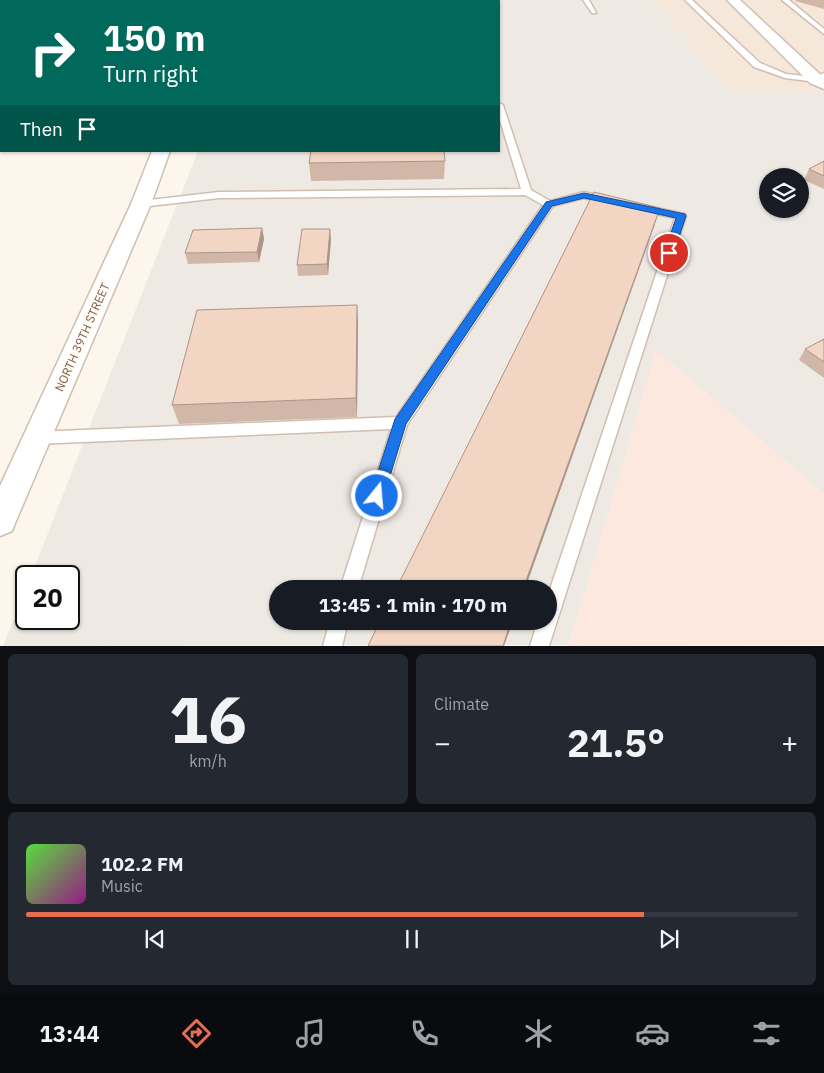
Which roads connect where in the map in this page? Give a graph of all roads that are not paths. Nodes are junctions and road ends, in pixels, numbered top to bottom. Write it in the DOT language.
graph roads {
  1 [pos="586,0"];
  2 [pos="688,0"];
  3 [pos="733,0"];
  4 [pos="785,0"];
  5 [pos="594,12"];
  6 [pos="824,32"];
  7 [pos="821,80"];
  8 [pos="500,108"];
  9 [pos="162,152"];
  10 [pos="527,192"];
  11 [pos="141,204"];
  12 [pos="549,204"];
  13 [pos="400,423"];
  14 [pos="35,438"];
  15 [pos="0,521"];
  16 [pos="352,580"];
  17 [pos="557,591"];
  18 [pos="336,630"];
  19 [pos="544,630"];
  20 [pos="332,646"];
  21 [pos="539,646"];
  1 -- 5 [label="lane"];
  2 -- 7 [label="lane"];
  3 -- 7 [label="street"];
  4 -- 6 [label="lane"];
  8 -- 10 [label="lane"];
  9 -- 11 [label="street, NORTH 39TH STREET"];
  10 -- 11 [label="lane"];
  10 -- 12 [label="lane"];
  11 -- 14 [label="street, NORTH 39TH STREET"];
  12 -- 13 [label="lane"];
  12 -- 17 [label="lane"];
  13 -- 14 [label="lane"];
  13 -- 16 [label="lane"];
  14 -- 15 [label="street, NORTH 39TH STREET"];
  18 -- 20 [label="lane"];
  19 -- 21 [label="lane"];
}
